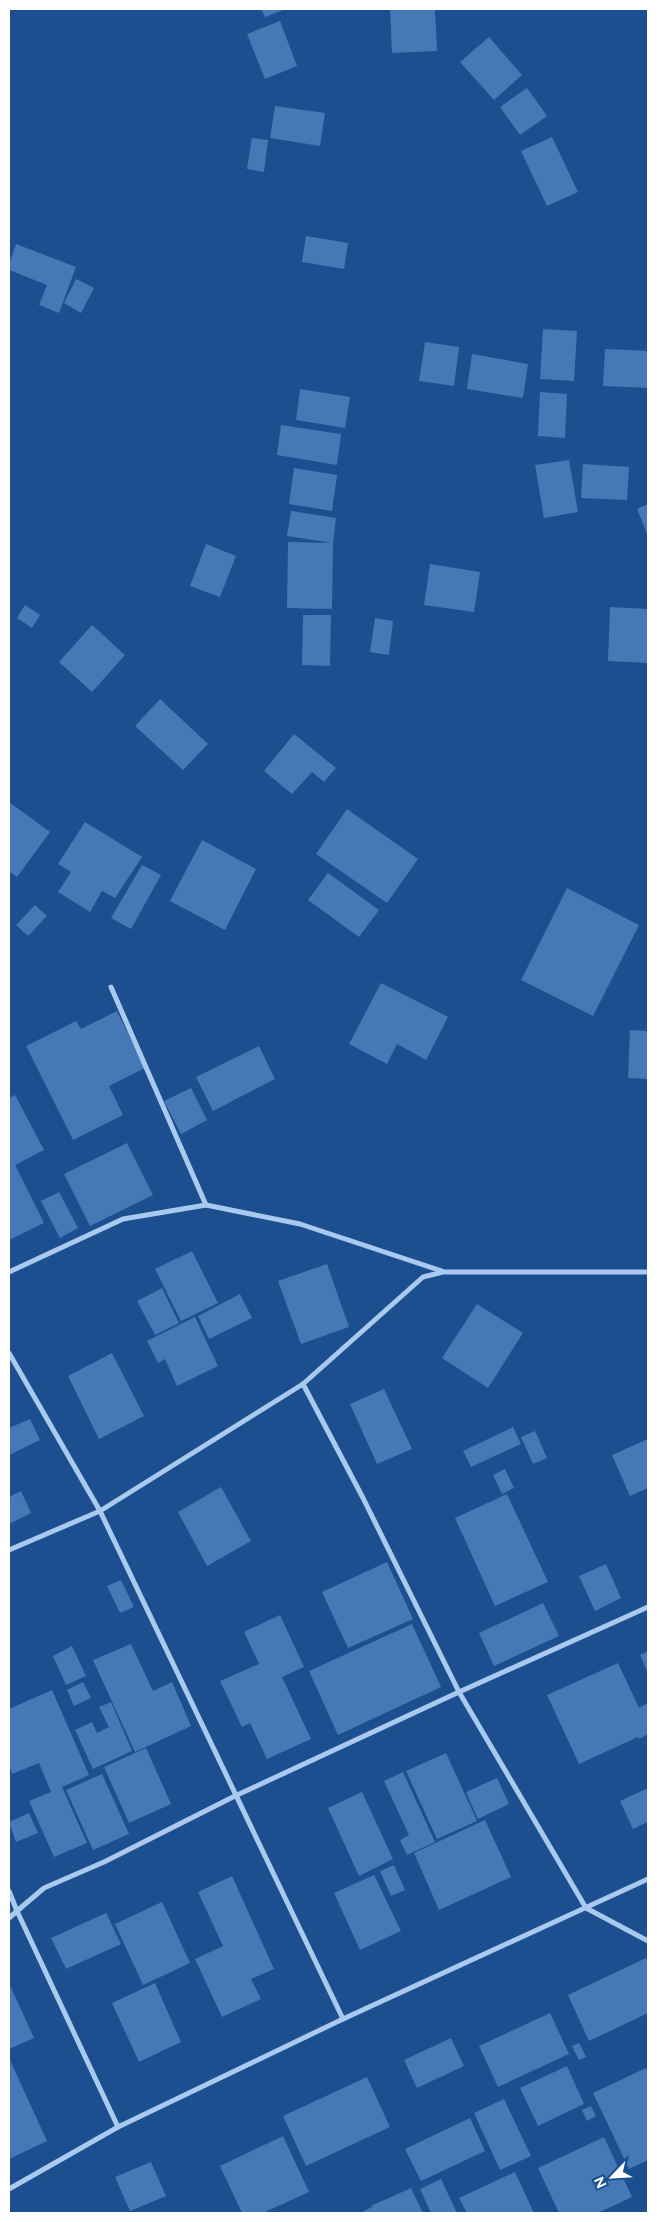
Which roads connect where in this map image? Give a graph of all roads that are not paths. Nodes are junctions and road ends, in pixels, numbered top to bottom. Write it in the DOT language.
graph roads {
  1 [pos="112,986"];
  2 [pos="206,1205"];
  3 [pos="9,1272"];
  4 [pos="443,1272"];
  5 [pos="648,1272"];
  6 [pos="9,1353"];
  7 [pos="302,1384"];
  8 [pos="100,1511"];
  9 [pos="9,1550"];
  10 [pos="648,1607"];
  11 [pos="459,1692"];
  12 [pos="235,1796"];
  13 [pos="648,1879"];
  14 [pos="9,1891"];
  15 [pos="586,1908"];
  16 [pos="17,1911"];
  17 [pos="9,1918"];
  18 [pos="648,1941"];
  19 [pos="343,2019"];
  20 [pos="118,2127"];
  21 [pos="9,2188"];
  1 -- 2 [label="street"];
  2 -- 3 [label="street"];
  2 -- 4 [label="street"];
  4 -- 5 [label="street"];
  4 -- 7 [label="street"];
  6 -- 8 [label="street"];
  7 -- 8 [label="street"];
  7 -- 11 [label="street"];
  8 -- 9 [label="street"];
  8 -- 12 [label="street"];
  10 -- 11 [label="street"];
  11 -- 12 [label="street"];
  11 -- 15 [label="street"];
  12 -- 16 [label="street"];
  12 -- 19 [label="street"];
  13 -- 15 [label="street"];
  14 -- 16 [label="street"];
  15 -- 18 [label="street"];
  15 -- 19 [label="street"];
  16 -- 17 [label="street"];
  16 -- 20 [label="street"];
  19 -- 20 [label="street"];
  20 -- 21 [label="street"];
}
